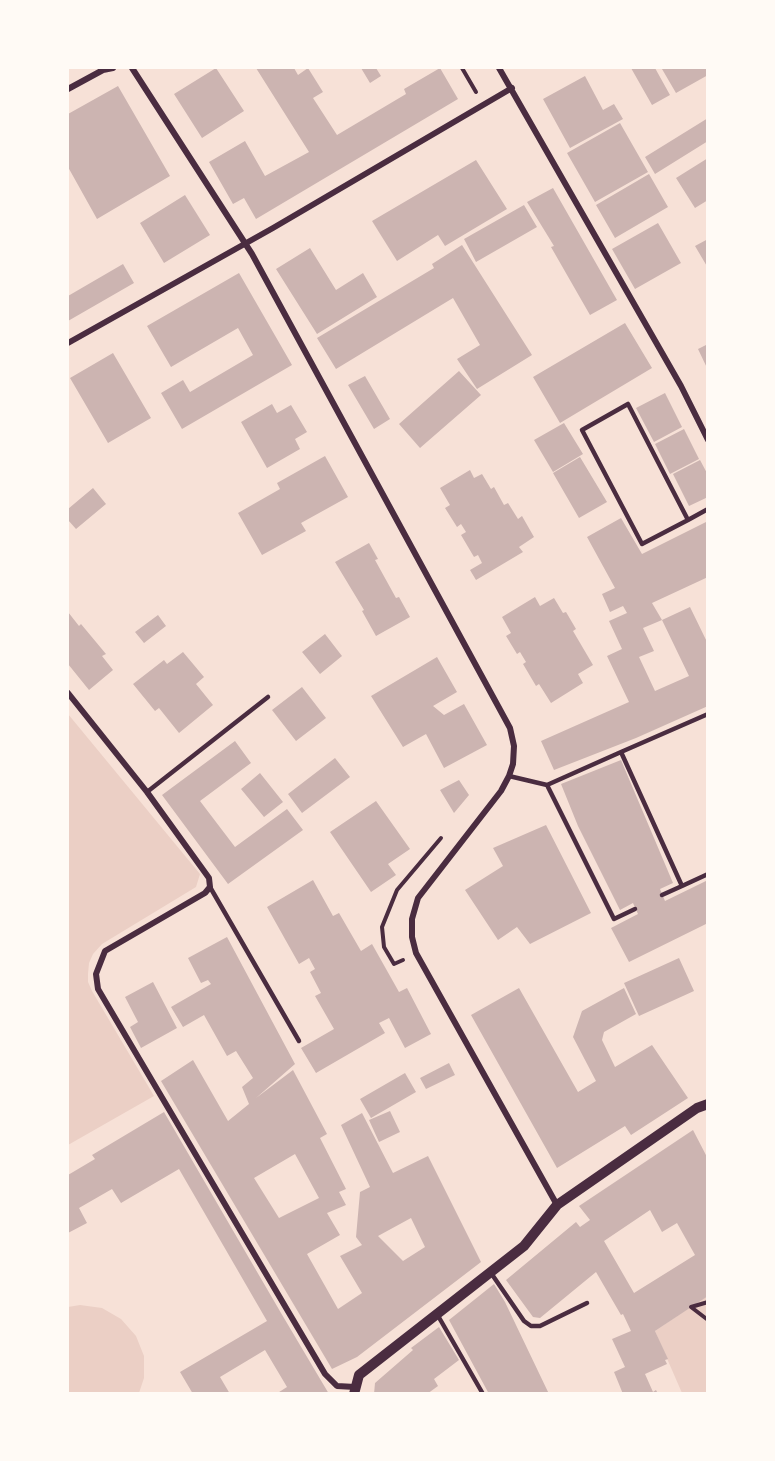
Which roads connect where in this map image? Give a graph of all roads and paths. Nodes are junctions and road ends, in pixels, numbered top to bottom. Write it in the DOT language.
graph roads {
  1 [pos="113,68"];
  2 [pos="132,68"];
  3 [pos="462,68"];
  4 [pos="499,68"];
  5 [pos="512,88"];
  6 [pos="68,89"];
  7 [pos="468,98"];
  8 [pos="243,243"];
  9 [pos="68,343"];
  10 [pos="708,440"];
  11 [pos="708,509"];
  12 [pos="688,520"];
  13 [pos="68,693"];
  14 [pos="268,696"];
  15 [pos="708,714"];
  16 [pos="621,752"];
  17 [pos="510,776"];
  18 [pos="547,785"];
  19 [pos="147,792"];
  20 [pos="447,831"];
  21 [pos="708,874"];
  22 [pos="682,886"];
  23 [pos="210,887"];
  24 [pos="663,895"];
  25 [pos="635,909"];
  26 [pos="416,953"];
  27 [pos="299,1041"];
  28 [pos="708,1104"];
  29 [pos="557,1205"];
  30 [pos="490,1271"];
  31 [pos="708,1302"];
  32 [pos="587,1304"];
  33 [pos="437,1314"];
  34 [pos="708,1320"];
  35 [pos="356,1391"];
  36 [pos="483,1394"];
  1 -- 6 [label="street"];
  2 -- 8 [label="street"];
  3 -- 7 [label="path"];
  4 -- 5 [label="street"];
  5 -- 8 [label="street"];
  5 -- 10 [label="street"];
  8 -- 9 [label="street"];
  8 -- 17 [label="street"];
  11 -- 12 [label="lane"];
  12 -- 12 [label="lane"];
  13 -- 19 [label="street"];
  14 -- 19 [label="lane"];
  15 -- 16 [label="lane"];
  16 -- 18 [label="lane"];
  16 -- 22 [label="lane"];
  17 -- 18 [label="lane"];
  17 -- 26 [label="street"];
  18 -- 25 [label="lane"];
  19 -- 23 [label="street"];
  20 -- 26 [label="path"];
  21 -- 22 [label="lane"];
  22 -- 24 [label="lane"];
  23 -- 27 [label="lane"];
  23 -- 35 [label="street"];
  26 -- 29 [label="street"];
  28 -- 29 [label="street"];
  29 -- 30 [label="street"];
  30 -- 32 [label="lane"];
  30 -- 33 [label="street"];
  31 -- 34 [label="path"];
  33 -- 35 [label="street"];
  33 -- 36 [label="lane"];
}
